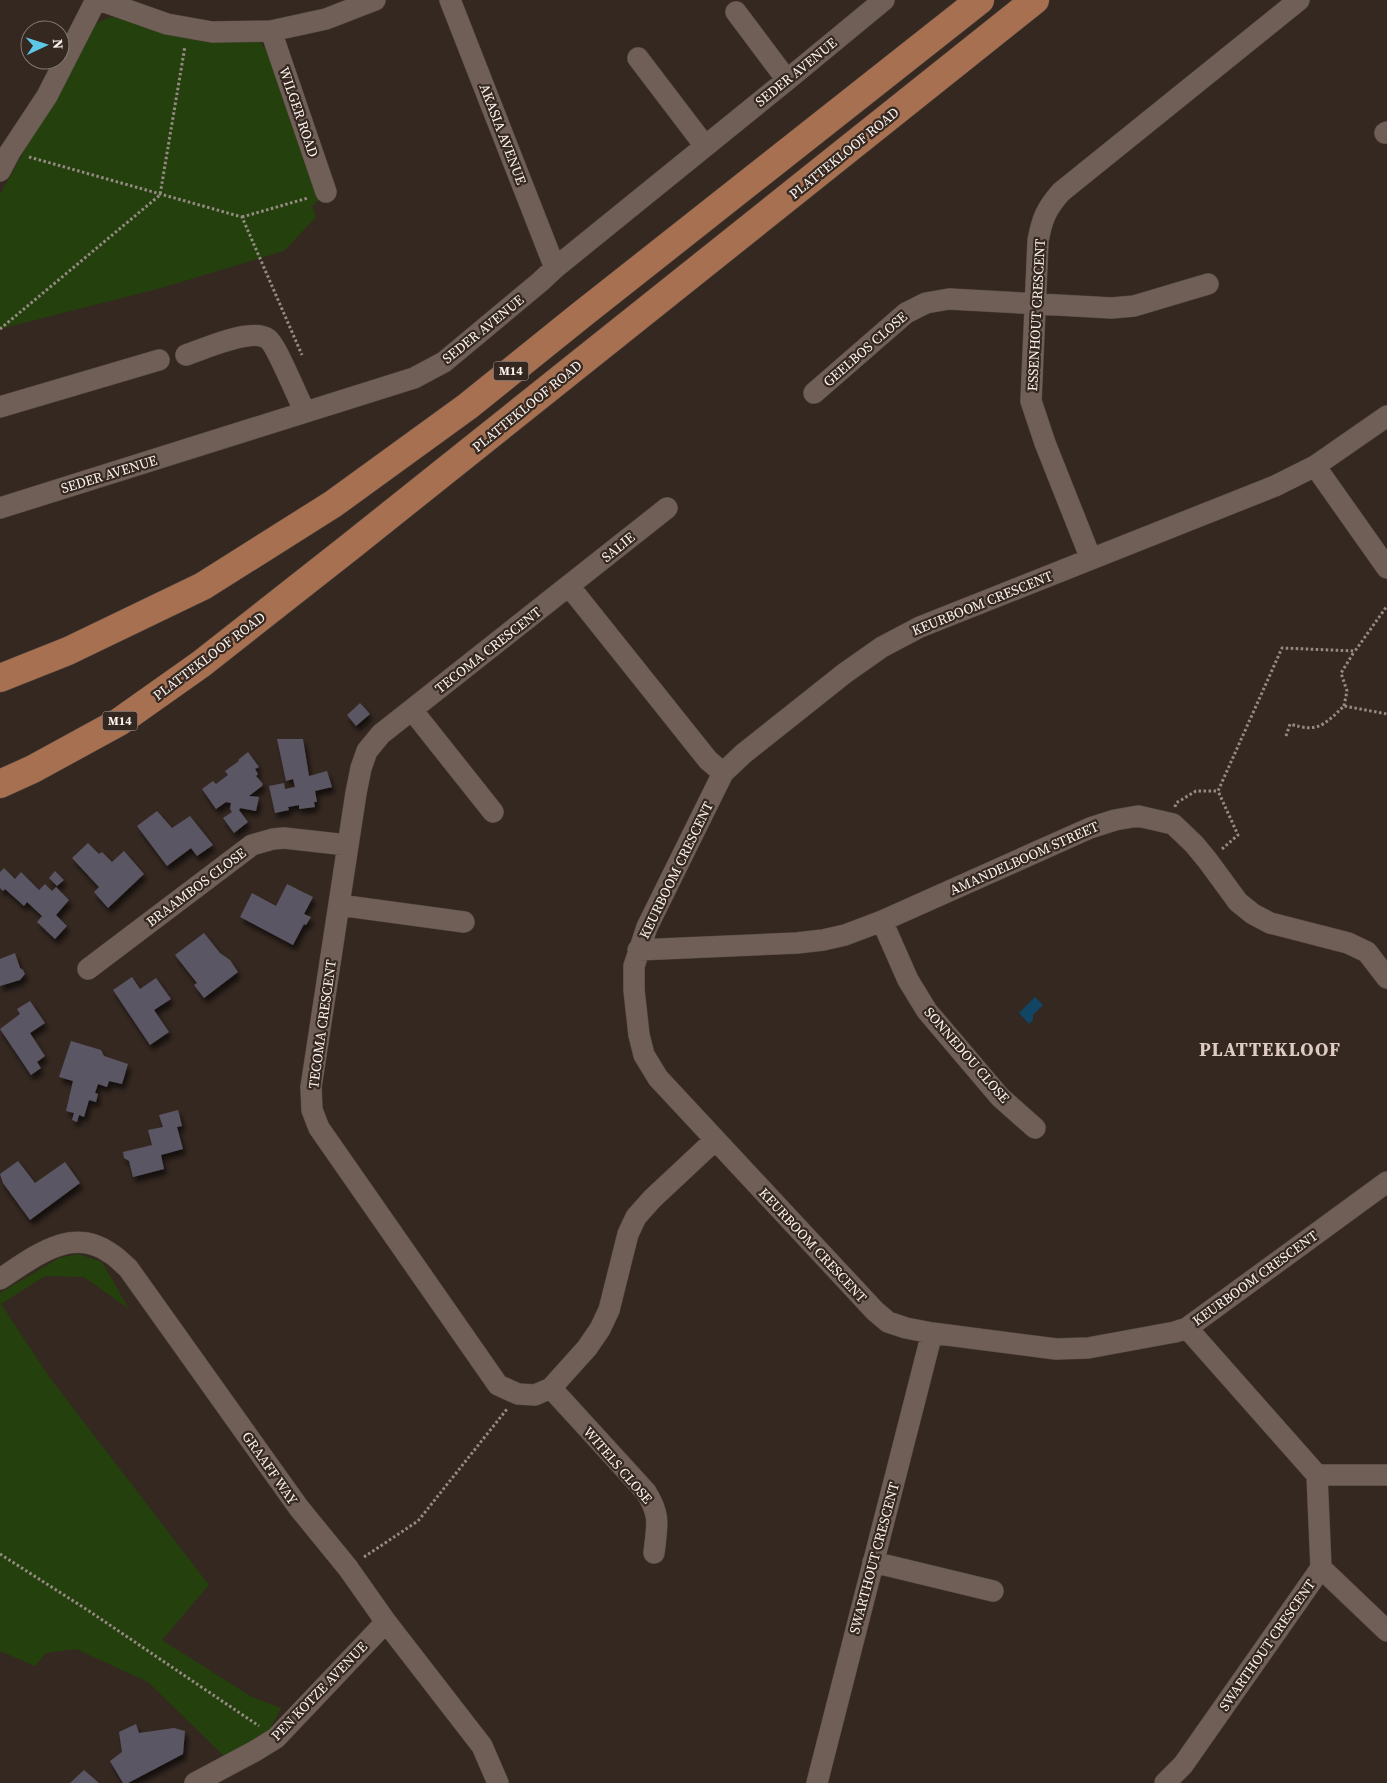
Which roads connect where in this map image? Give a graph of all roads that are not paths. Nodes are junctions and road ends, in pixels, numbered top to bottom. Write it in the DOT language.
graph roads {
  1 [pos="98,0"];
  2 [pos="374,0"];
  3 [pos="450,0"];
  4 [pos="980,0"];
  5 [pos="1035,0"];
  6 [pos="1299,0"];
  7 [pos="873,3"];
  8 [pos="736,12"];
  9 [pos="271,31"];
  10 [pos="638,58"];
  11 [pos="787,80"];
  12 [pos="705,146"];
  13 [pos="5,150"];
  14 [pos="0,172"];
  15 [pos="326,192"];
  16 [pos="555,268"];
  17 [pos="1208,284"];
  18 [pos="1035,304"];
  19 [pos="186,355"];
  20 [pos="159,360"];
  21 [pos="814,393"];
  22 [pos="0,407"];
  23 [pos="305,412"];
  24 [pos="1387,416"];
  25 [pos="1315,466"];
  26 [pos="1,505"];
  27 [pos="666,508"];
  28 [pos="1091,559"];
  29 [pos="1387,568"];
  30 [pos="569,586"];
  31 [pos="0,678"];
  32 [pos="412,710"];
  33 [pos="723,773"];
  34 [pos="0,784"];
  35 [pos="493,812"];
  36 [pos="347,845"];
  37 [pos="339,904"];
  38 [pos="882,921"];
  39 [pos="464,922"];
  40 [pos="638,950"];
  41 [pos="88,970"];
  42 [pos="1387,978"];
  43 [pos="1036,1128"];
  44 [pos="715,1140"];
  45 [pos="1387,1182"];
  46 [pos="0,1279"];
  47 [pos="1187,1328"];
  48 [pos="932,1333"];
  49 [pos="551,1388"];
  50 [pos="1317,1475"];
  51 [pos="1387,1475"];
  52 [pos="654,1553"];
  53 [pos="873,1562"];
  54 [pos="1321,1568"];
  55 [pos="993,1591"];
  56 [pos="386,1622"];
  57 [pos="1387,1631"];
  58 [pos="195,1783"];
  59 [pos="498,1783"];
  60 [pos="817,1783"];
  61 [pos="1164,1783"];
  1 -- 9 [label="street"];
  1 -- 13 [label="street"];
  2 -- 9 [label="street"];
  3 -- 16 [label="street, AKASIA AVENUE"];
  4 -- 31 [label="main road, M14"];
  5 -- 34 [label="main road, PLATTEKLOOF ROAD / M14"];
  6 -- 18 [label="street, ESSENHOUT CRESCENT"];
  7 -- 11 [label="street, SEDER AVENUE"];
  8 -- 11 [label="street"];
  9 -- 15 [label="street, WILGER ROAD"];
  10 -- 12 [label="street"];
  11 -- 12 [label="street, SEDER AVENUE"];
  12 -- 16 [label="street, SEDER AVENUE"];
  13 -- 14 [label="street"];
  16 -- 23 [label="street, SEDER AVENUE"];
  17 -- 18 [label="street, GEELBOS CLOSE"];
  18 -- 21 [label="street, GEELBOS CLOSE"];
  18 -- 28 [label="street, ESSENHOUT CRESCENT"];
  19 -- 23 [label="street"];
  20 -- 22 [label="street"];
  23 -- 26 [label="street, SEDER AVENUE"];
  24 -- 25 [label="street, KEURBOOM CRESCENT"];
  25 -- 28 [label="street, KEURBOOM CRESCENT"];
  25 -- 29 [label="street"];
  27 -- 30 [label="street, SALIE"];
  28 -- 33 [label="street, KEURBOOM CRESCENT"];
  30 -- 32 [label="street, TECOMA CRESCENT"];
  30 -- 33 [label="street"];
  32 -- 35 [label="street"];
  32 -- 36 [label="street, TECOMA CRESCENT"];
  33 -- 40 [label="street, KEURBOOM CRESCENT"];
  36 -- 37 [label="street, TECOMA CRESCENT"];
  36 -- 41 [label="street, BRAAMBOS CLOSE"];
  37 -- 39 [label="street"];
  37 -- 49 [label="street, TECOMA CRESCENT"];
  38 -- 40 [label="street, AMANDELBOOM STREET"];
  38 -- 42 [label="street, AMANDELBOOM STREET"];
  38 -- 43 [label="street, SONNEDOU CLOSE"];
  40 -- 44 [label="street, KEURBOOM CRESCENT"];
  44 -- 48 [label="street, KEURBOOM CRESCENT"];
  44 -- 49 [label="street"];
  45 -- 47 [label="street, KEURBOOM CRESCENT"];
  46 -- 56 [label="street, GRAAFF WAY"];
  47 -- 48 [label="street, KEURBOOM CRESCENT"];
  47 -- 50 [label="street"];
  48 -- 53 [label="street, SWARTHOUT CRESCENT"];
  49 -- 52 [label="street, WITELS CLOSE"];
  50 -- 51 [label="street"];
  50 -- 54 [label="street, SWARTHOUT CRESCENT"];
  53 -- 55 [label="street"];
  53 -- 60 [label="street, SWARTHOUT CRESCENT"];
  54 -- 57 [label="street"];
  54 -- 61 [label="street, SWARTHOUT CRESCENT"];
  56 -- 58 [label="street, PEN KOTZE AVENUE"];
  56 -- 59 [label="street, GRAAFF WAY"];
}
